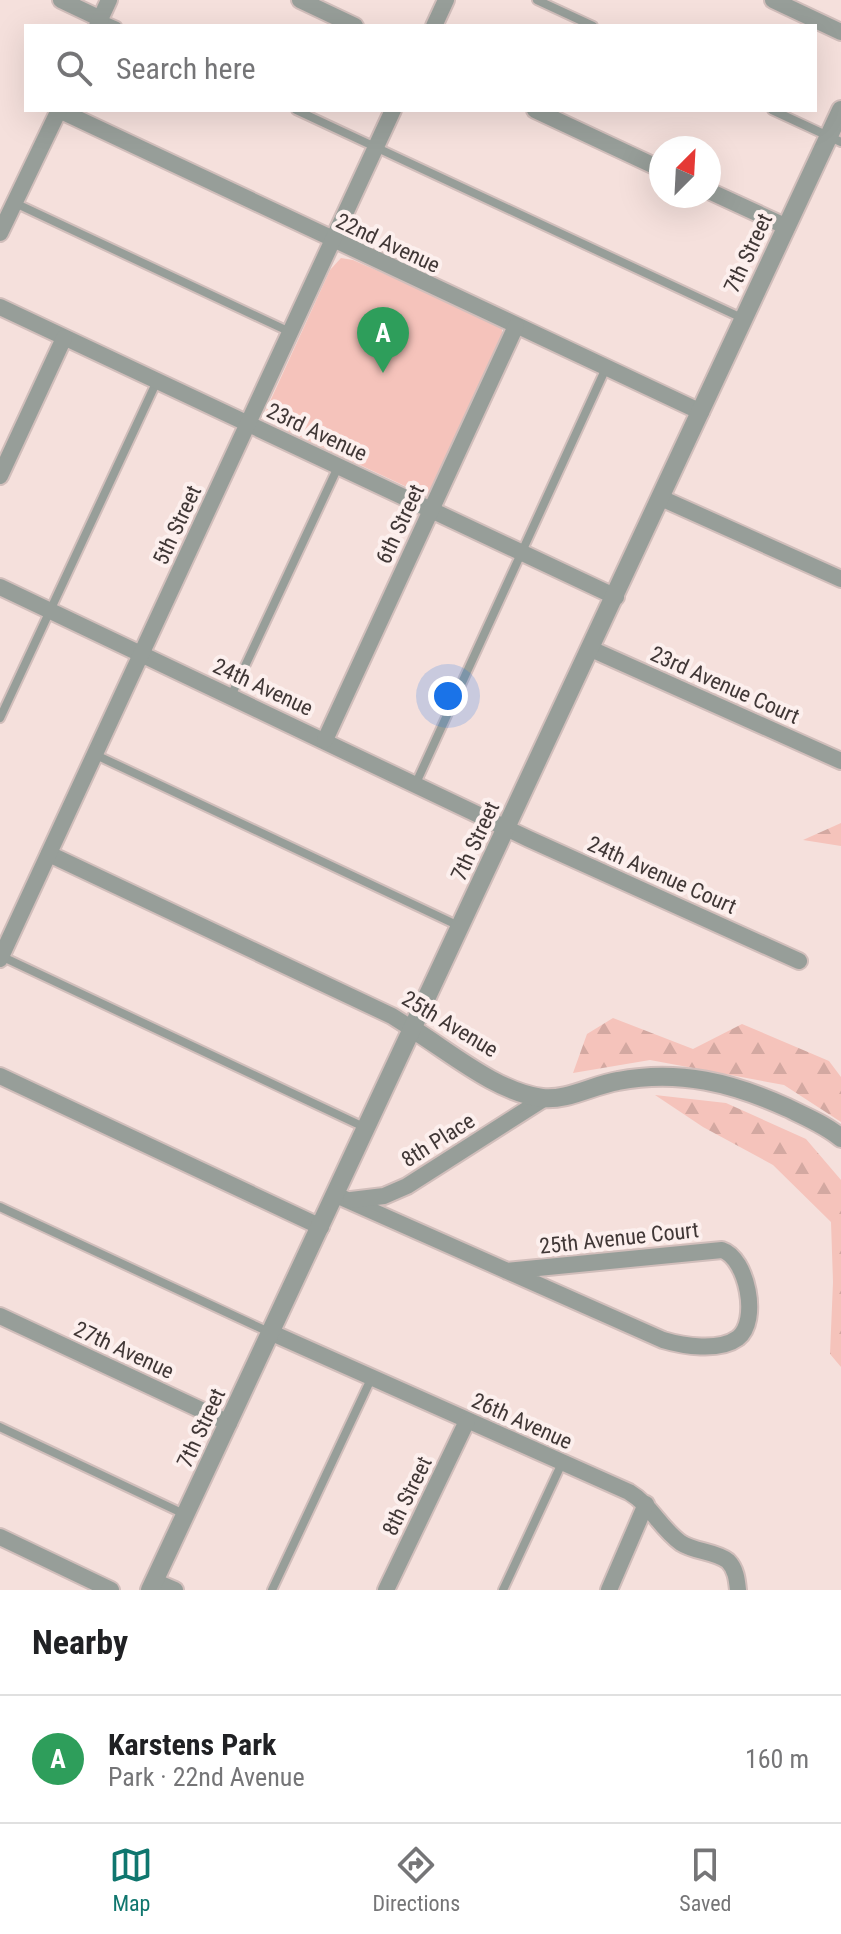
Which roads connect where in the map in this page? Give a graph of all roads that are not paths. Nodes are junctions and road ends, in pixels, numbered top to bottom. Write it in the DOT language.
graph roads {
  1 [pos="61,0"];
  2 [pos="109,0"];
  3 [pos="300,0"];
  4 [pos="446,0"];
  5 [pos="537,0"];
  6 [pos="773,0"];
  7 [pos="99,22"];
  8 [pos="351,24"];
  9 [pos="435,24"];
  10 [pos="589,24"];
  11 [pos="841,32"];
  12 [pos="841,110"];
  13 [pos="58,112"];
  14 [pos="63,112"];
  15 [pos="300,112"];
  16 [pos="392,112"];
  17 [pos="539,112"];
  18 [pos="776,112"];
  19 [pos="835,139"];
  20 [pos="375,147"];
  21 [pos="649,163"];
  22 [pos="721,197"];
  23 [pos="14,203"];
  24 [pos="787,227"];
  25 [pos="0,233"];
  26 [pos="332,241"];
  27 [pos="0,307"];
  28 [pos="744,319"];
  29 [pos="516,326"];
  30 [pos="290,332"];
  31 [pos="64,338"];
  32 [pos="606,368"];
  33 [pos="157,381"];
  34 [pos="701,412"];
  35 [pos="248,424"];
  36 [pos="339,466"];
  37 [pos="0,476"];
  38 [pos="661,498"];
  39 [pos="431,510"];
  40 [pos="521,552"];
  41 [pos="841,579"];
  42 [pos="0,587"];
  43 [pos="616,597"];
  44 [pos="50,611"];
  45 [pos="591,649"];
  46 [pos="141,654"];
  47 [pos="231,696"];
  48 [pos="0,718"];
  49 [pos="325,740"];
  50 [pos="95,754"];
  51 [pos="841,761"];
  52 [pos="416,783"];
  53 [pos="507,828"];
  54 [pos="49,854"];
  55 [pos="461,927"];
  56 [pos="1,958"];
  57 [pos="799,961"];
  58 [pos="414,1030"];
  59 [pos="0,1076"];
  60 [pos="545,1098"];
  61 [pos="368,1129"];
  62 [pos="841,1138"];
  63 [pos="342,1197"];
  64 [pos="0,1207"];
  65 [pos="321,1227"];
  66 [pos="507,1271"];
  67 [pos="0,1316"];
  68 [pos="272,1333"];
  69 [pos="371,1379"];
  70 [pos="467,1421"];
  71 [pos="229,1423"];
  72 [pos="0,1427"];
  73 [pos="562,1463"];
  74 [pos="646,1504"];
  75 [pos="186,1515"];
  76 [pos="0,1537"];
  77 [pos="152,1585"];
  78 [pos="111,1590"];
  79 [pos="175,1590"];
  80 [pos="272,1590"];
  81 [pos="386,1590"];
  82 [pos="503,1590"];
  83 [pos="609,1590"];
  84 [pos="738,1590"];
  1 -- 7 [label="street"];
  2 -- 7 [label="street"];
  3 -- 8 [label="street"];
  4 -- 9 [label="street"];
  5 -- 10 [label="lane"];
  6 -- 11 [label="street"];
  12 -- 19 [label="street, 7th Street"];
  13 -- 23 [label="street"];
  14 -- 26 [label="street, 22nd Avenue"];
  15 -- 20 [label="lane"];
  16 -- 20 [label="street, 5th Street"];
  17 -- 21 [label="street"];
  18 -- 19 [label="lane"];
  19 -- 24 [label="street, 7th Street"];
  20 -- 26 [label="street, 5th Street"];
  20 -- 28 [label="lane"];
  22 -- 24 [label="street"];
  23 -- 25 [label="street"];
  23 -- 30 [label="lane"];
  24 -- 28 [label="street, 7th Street"];
  26 -- 29 [label="street, 22nd Avenue"];
  26 -- 30 [label="street, 5th Street"];
  27 -- 31 [label="street, 23rd Avenue"];
  28 -- 34 [label="street, 7th Street"];
  29 -- 32 [label="street, 22nd Avenue"];
  29 -- 39 [label="street, 6th Street"];
  30 -- 35 [label="street, 5th Street"];
  31 -- 33 [label="street, 23rd Avenue"];
  31 -- 37 [label="street"];
  32 -- 34 [label="street, 22nd Avenue"];
  32 -- 40 [label="lane"];
  33 -- 35 [label="street, 23rd Avenue"];
  33 -- 44 [label="lane"];
  34 -- 38 [label="street, 7th Street"];
  35 -- 36 [label="street, 23rd Avenue"];
  35 -- 46 [label="street, 5th Street"];
  36 -- 39 [label="street, 23rd Avenue"];
  36 -- 47 [label="lane"];
  38 -- 41 [label="street"];
  38 -- 43 [label="street, 7th Street"];
  39 -- 40 [label="street, 23rd Avenue"];
  39 -- 49 [label="street, 6th Street"];
  40 -- 43 [label="street, 23rd Avenue"];
  40 -- 52 [label="lane"];
  42 -- 44 [label="street, 24th Avenue"];
  43 -- 45 [label="street, 7th Street"];
  44 -- 46 [label="street, 24th Avenue"];
  44 -- 48 [label="lane"];
  45 -- 51 [label="street, 23rd Avenue Court"];
  45 -- 53 [label="street, 7th Street"];
  46 -- 47 [label="street, 24th Avenue"];
  46 -- 50 [label="street, 5th Street"];
  47 -- 49 [label="street, 24th Avenue"];
  49 -- 52 [label="street, 24th Avenue"];
  50 -- 54 [label="street, 5th Street"];
  50 -- 55 [label="lane"];
  52 -- 53 [label="street, 24th Avenue"];
  53 -- 55 [label="street, 7th Street"];
  53 -- 57 [label="street, 24th Avenue Court"];
  54 -- 56 [label="street, 5th Street"];
  54 -- 58 [label="street, 25th Avenue"];
  55 -- 58 [label="street, 7th Street"];
  56 -- 61 [label="lane"];
  58 -- 60 [label="street, 25th Avenue"];
  58 -- 61 [label="street, 7th Street"];
  59 -- 65 [label="street"];
  60 -- 62 [label="street"];
  60 -- 63 [label="street, 8th Place"];
  61 -- 63 [label="street, 7th Street"];
  63 -- 65 [label="street, 7th Street"];
  63 -- 66 [label="street, 25th Avenue Court"];
  64 -- 68 [label="lane"];
  65 -- 68 [label="street, 7th Street"];
  66 -- 66 [label="street, 25th Avenue Court"];
  67 -- 71 [label="street, 27th Avenue"];
  68 -- 69 [label="street, 26th Avenue"];
  68 -- 71 [label="street, 7th Street"];
  69 -- 70 [label="street, 26th Avenue"];
  69 -- 80 [label="lane"];
  70 -- 73 [label="street, 26th Avenue"];
  70 -- 81 [label="street, 8th Street"];
  71 -- 75 [label="street, 7th Street"];
  72 -- 75 [label="lane"];
  73 -- 74 [label="street, 26th Avenue"];
  73 -- 82 [label="lane"];
  74 -- 83 [label="street"];
  74 -- 84 [label="street, 26th Avenue"];
  75 -- 77 [label="street, 7th Street"];
  76 -- 78 [label="street"];
  77 -- 79 [label="street"];
}
